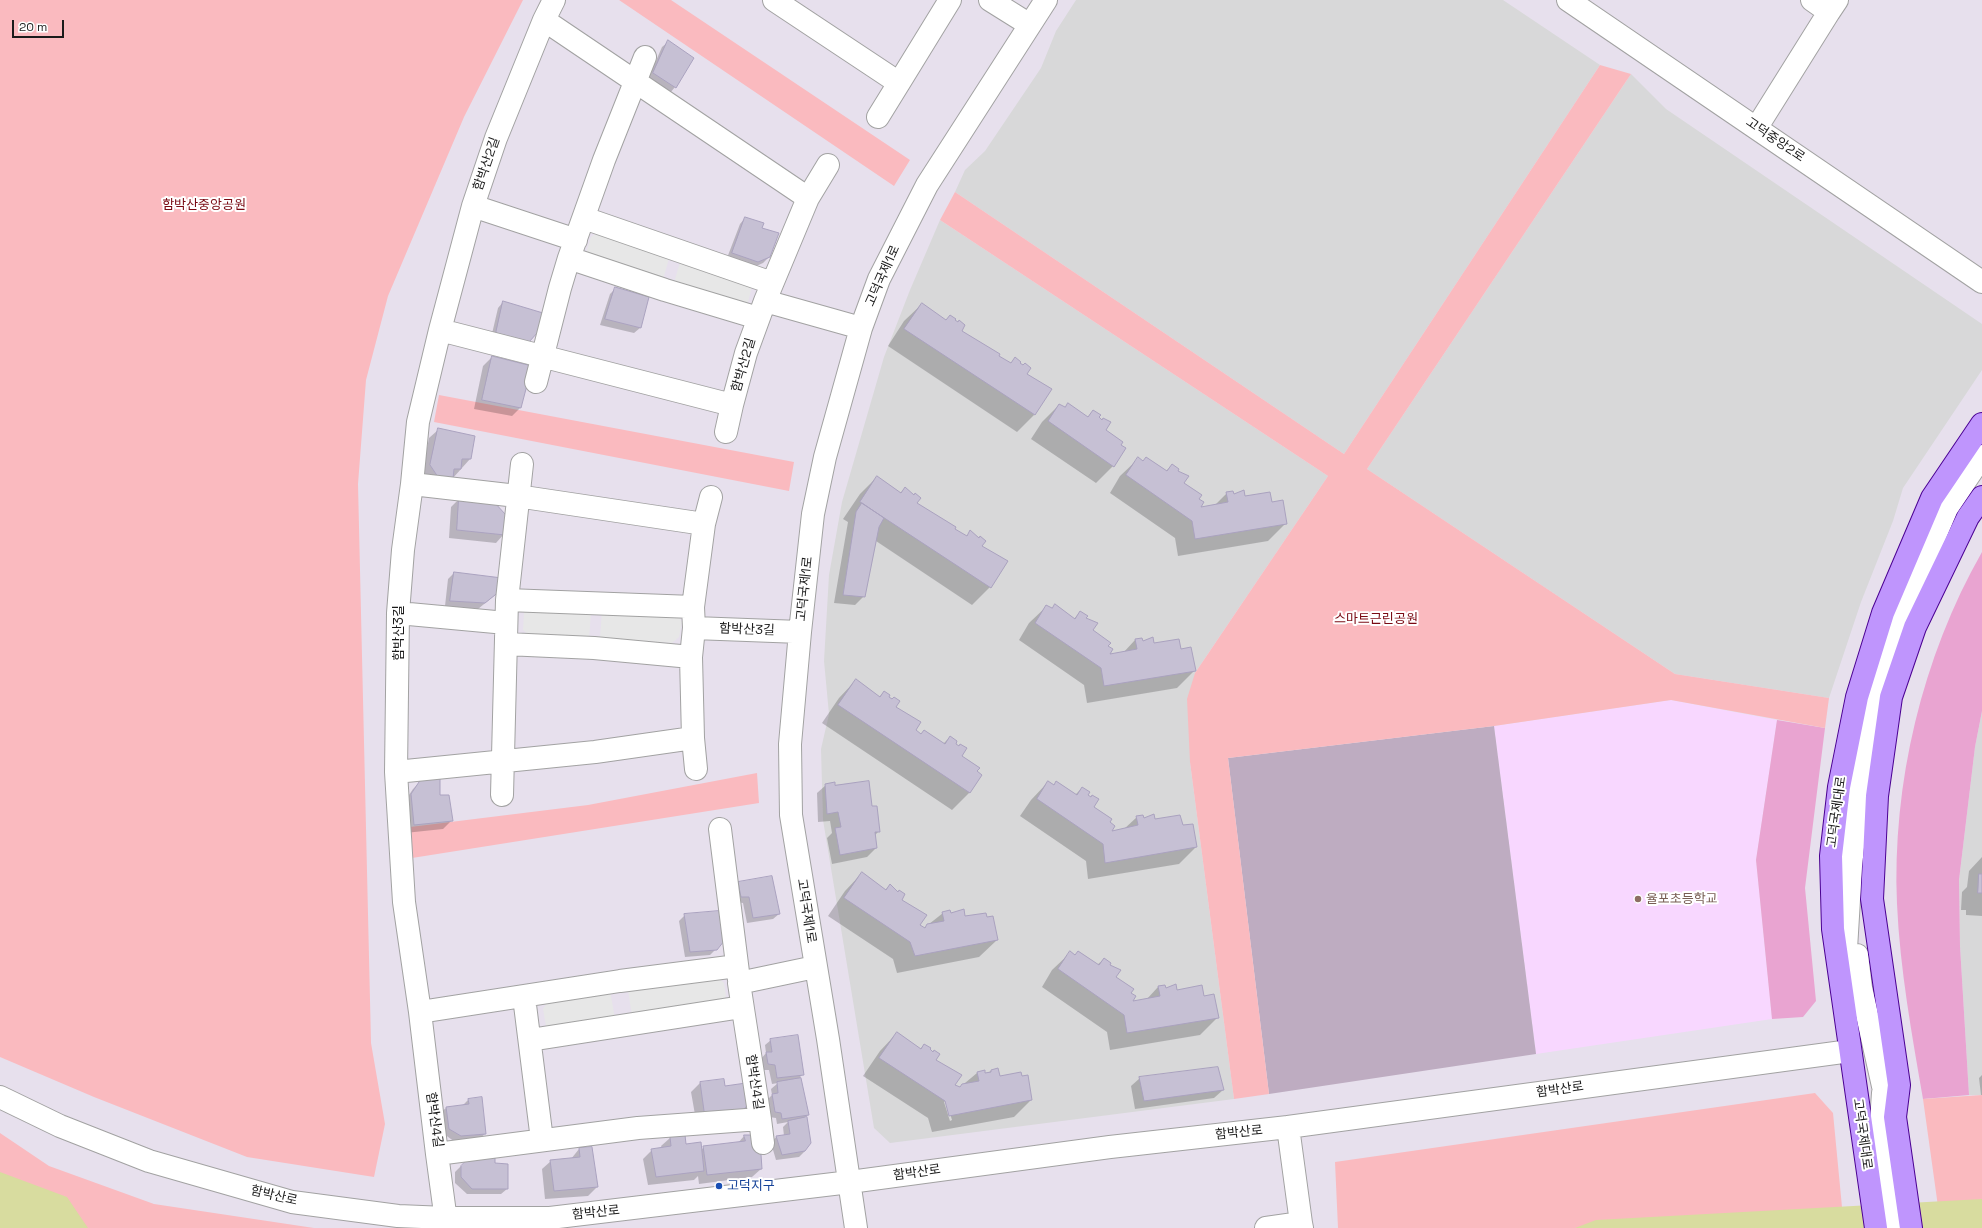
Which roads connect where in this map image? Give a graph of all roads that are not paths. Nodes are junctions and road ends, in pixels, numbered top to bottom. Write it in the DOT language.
graph roads {
  1 [pos="554,0"];
  2 [pos="774,0"];
  3 [pos="950,0"];
  4 [pos="990,0"];
  5 [pos="1046,0"];
  6 [pos="1568,0"];
  7 [pos="1826,4"];
  8 [pos="544,20"];
  9 [pos="1030,26"];
  10 [pos="645,56"];
  11 [pos="635,81"];
  12 [pos="899,83"];
  13 [pos="878,117"];
  14 [pos="1756,128"];
  15 [pos="828,165"];
  16 [pos="808,198"];
  17 [pos="473,206"];
  18 [pos="584,218"];
  19 [pos="573,249"];
  20 [pos="1982,282"];
  21 [pos="765,301"];
  22 [pos="861,328"];
  23 [pos="440,330"];
  24 [pos="543,356"];
  25 [pos="536,382"];
  26 [pos="732,405"];
  27 [pos="1982,424"];
  28 [pos="726,432"];
  29 [pos="1982,456"];
  30 [pos="522,464"];
  31 [pos="1982,478"];
  32 [pos="412,484"];
  33 [pos="517,496"];
  34 [pos="711,497"];
  35 [pos="1982,497"];
  36 [pos="704,524"];
  37 [pos="507,600"];
  38 [pos="398,613"];
  39 [pos="694,618"];
  40 [pos="800,632"];
  41 [pos="506,634"];
  42 [pos="691,657"];
  43 [pos="693,738"];
  44 [pos="503,762"];
  45 [pos="696,769"];
  46 [pos="396,772"];
  47 [pos="502,795"];
  48 [pos="720,829"];
  49 [pos="1874,866"];
  50 [pos="1856,948"];
  51 [pos="815,967"];
  52 [pos="738,975"];
  53 [pos="524,997"];
  54 [pos="742,1008"];
  55 [pos="420,1012"];
  56 [pos="530,1040"];
  57 [pos="1850,1051"];
  58 [pos="0,1097"];
  59 [pos="760,1119"];
  60 [pos="1288,1127"];
  61 [pos="1881,1132"];
  62 [pos="542,1140"];
  63 [pos="763,1143"];
  64 [pos="437,1154"];
  65 [pos="850,1182"];
  66 [pos="446,1223"];
  67 [pos="1302,1226"];
  68 [pos="856,1228"];
  69 [pos="1266,1228"];
  70 [pos="1876,1228"];
  71 [pos="1886,1228"];
  72 [pos="1896,1228"];
  73 [pos="1911,1228"];
  1 -- 8 [label="street, 함박산2길"];
  2 -- 12 [label="street"];
  3 -- 12 [label="street"];
  4 -- 9 [label="street"];
  5 -- 9 [label="street, 고덕국제1로"];
  6 -- 14 [label="street, 고덕중앙2로"];
  7 -- 14 [label="street"];
  8 -- 11 [label="street"];
  8 -- 17 [label="street, 함박산2길"];
  9 -- 22 [label="street, 고덕국제1로"];
  10 -- 11 [label="street"];
  11 -- 16 [label="street"];
  11 -- 18 [label="street"];
  12 -- 13 [label="street"];
  14 -- 20 [label="street, 고덕중앙2로"];
  15 -- 16 [label="street, 함박산2길"];
  16 -- 21 [label="street, 함박산2길"];
  17 -- 19 [label="street"];
  17 -- 23 [label="street, 함박산2길"];
  18 -- 19 [label="street"];
  18 -- 21 [label="street"];
  19 -- 21 [label="street"];
  19 -- 24 [label="street"];
  21 -- 22 [label="street"];
  21 -- 26 [label="street, 함박산2길"];
  22 -- 40 [label="street, 고덕국제1로"];
  23 -- 24 [label="street, 함박산2길"];
  23 -- 32 [label="street, 함박산3길"];
  24 -- 25 [label="street"];
  24 -- 26 [label="street, 함박산2길"];
  26 -- 28 [label="street"];
  27 -- 57 [label="main road, 고덕국제대로"];
  29 -- 61 [label="street"];
  30 -- 33 [label="street"];
  31 -- 50 [label="street"];
  32 -- 33 [label="street"];
  32 -- 38 [label="street, 함박산3길"];
  33 -- 36 [label="street"];
  33 -- 37 [label="street"];
  34 -- 36 [label="street"];
  35 -- 49 [label="main road, 고덕국제대로"];
  36 -- 39 [label="street"];
  37 -- 39 [label="street, 함박산3길"];
  37 -- 41 [label="street"];
  38 -- 41 [label="street"];
  38 -- 46 [label="street, 함박산3길"];
  39 -- 40 [label="street, 함박산3길"];
  39 -- 42 [label="street"];
  40 -- 51 [label="street, 고덕국제1로"];
  41 -- 42 [label="street"];
  41 -- 44 [label="street"];
  42 -- 43 [label="street"];
  43 -- 44 [label="street"];
  43 -- 45 [label="street"];
  44 -- 46 [label="street"];
  44 -- 47 [label="street"];
  46 -- 55 [label="street, 함박산3길"];
  48 -- 52 [label="street, 함박산4길"];
  49 -- 50 [label="street"];
  49 -- 61 [label="main road, 고덕국제대로"];
  50 -- 61 [label="street"];
  51 -- 52 [label="street"];
  51 -- 65 [label="street, 고덕국제1로"];
  52 -- 53 [label="street"];
  52 -- 54 [label="street, 함박산4길"];
  53 -- 55 [label="street"];
  53 -- 56 [label="street"];
  54 -- 56 [label="street"];
  54 -- 59 [label="street, 함박산4길"];
  55 -- 64 [label="street, 함박산4길"];
  56 -- 62 [label="street"];
  57 -- 60 [label="street, 함박산로"];
  57 -- 61 [label="main road, 고덕국제대로"];
  58 -- 66 [label="street, 함박산로"];
  59 -- 62 [label="street, 함박산4길"];
  59 -- 63 [label="street"];
  60 -- 65 [label="street, 함박산로"];
  60 -- 67 [label="street"];
  61 -- 70 [label="main road, 고덕국제대로"];
  61 -- 71 [label="street"];
  61 -- 72 [label="street"];
  61 -- 73 [label="main road, 고덕국제대로"];
  62 -- 64 [label="street, 함박산4길"];
  64 -- 66 [label="street"];
  65 -- 66 [label="street, 함박산로"];
  65 -- 68 [label="street, 고덕국제1로"];
  67 -- 69 [label="street"];
}
